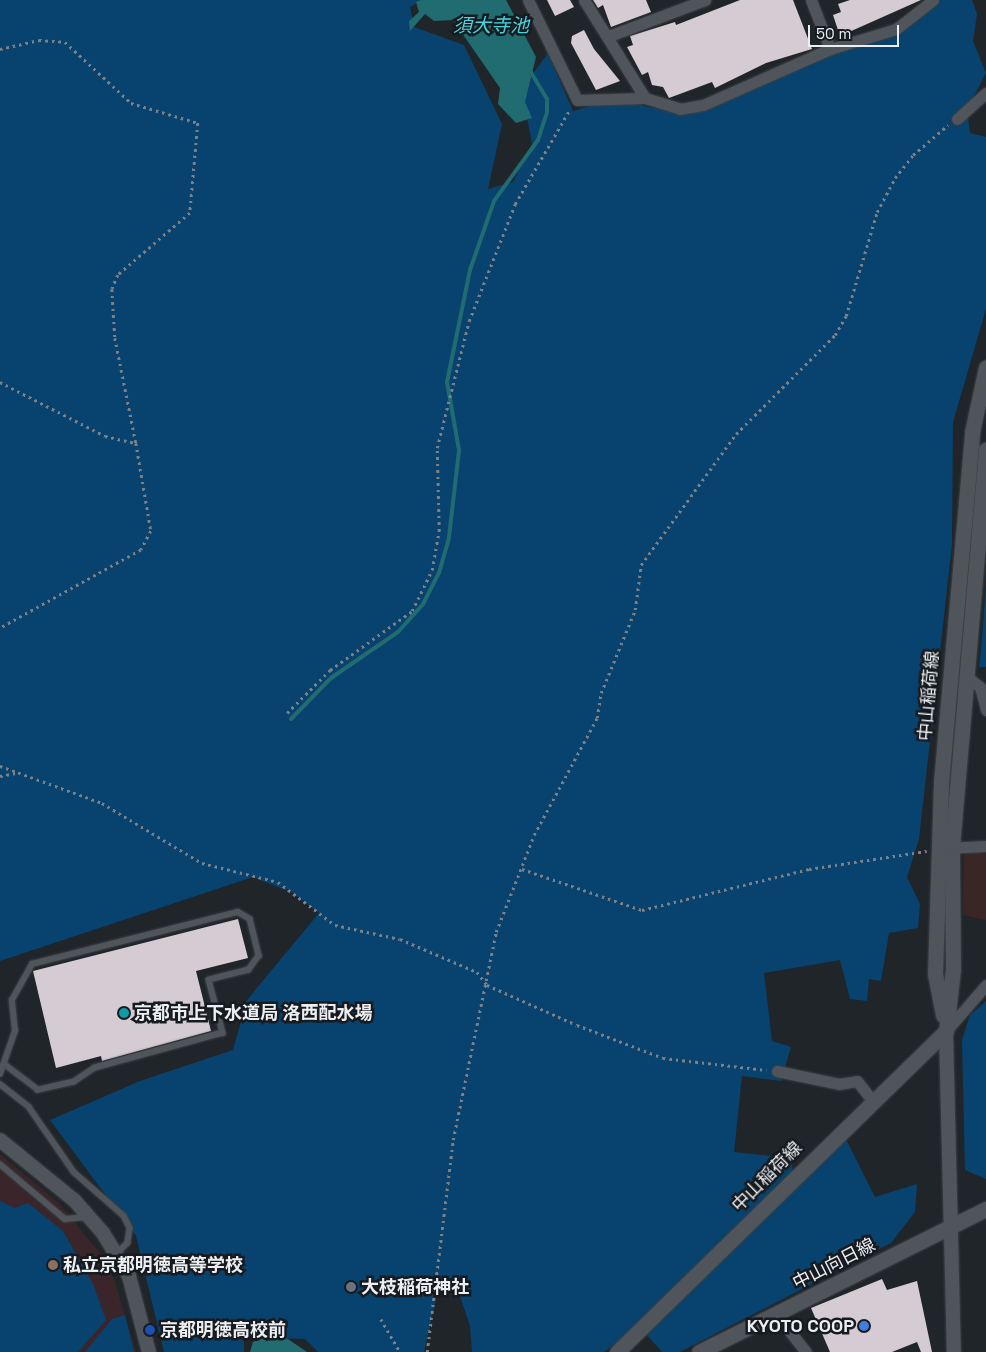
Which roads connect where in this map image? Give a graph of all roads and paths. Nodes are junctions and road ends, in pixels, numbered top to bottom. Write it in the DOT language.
graph roads {
  1 [pos="528,0"];
  2 [pos="584,0"];
  3 [pos="705,0"];
  4 [pos="812,0"];
  5 [pos="930,1"];
  6 [pos="609,36"];
  7 [pos="0,48"];
  8 [pos="830,49"];
  9 [pos="986,93"];
  10 [pos="645,98"];
  11 [pos="577,100"];
  12 [pos="957,119"];
  13 [pos="986,366"];
  14 [pos="0,382"];
  15 [pos="136,443"];
  16 [pos="986,449"];
  17 [pos="0,628"];
  18 [pos="966,676"];
  19 [pos="986,710"];
  20 [pos="287,713"];
  21 [pos="0,766"];
  22 [pos="0,776"];
  23 [pos="26,777"];
  24 [pos="986,846"];
  25 [pos="952,847"];
  26 [pos="937,849"];
  27 [pos="522,869"];
  28 [pos="487,985"];
  29 [pos="986,986"];
  30 [pos="946,1031"];
  31 [pos="6,1066"];
  32 [pos="777,1071"];
  33 [pos="0,1074"];
  34 [pos="0,1084"];
  35 [pos="872,1100"];
  36 [pos="0,1140"];
  37 [pos="0,1164"];
  38 [pos="986,1209"];
  39 [pos="89,1217"];
  40 [pos="949,1227"];
  41 [pos="116,1255"];
  42 [pos="776,1314"];
  43 [pos="381,1319"];
  44 [pos="149,1352"];
  45 [pos="400,1352"];
  46 [pos="427,1352"];
  47 [pos="617,1352"];
  48 [pos="699,1352"];
  49 [pos="806,1352"];
  50 [pos="954,1352"];
  1 -- 11 [label="street"];
  2 -- 6 [label="street"];
  3 -- 6 [label="street"];
  4 -- 8 [label="street"];
  5 -- 8 [label="street"];
  6 -- 10 [label="street"];
  7 -- 15 [label="path"];
  8 -- 10 [label="street"];
  9 -- 12 [label="street"];
  10 -- 11 [label="street"];
  11 -- 20 [label="path"];
  12 -- 27 [label="path"];
  13 -- 26 [label="main road, 中山稲荷線"];
  14 -- 15 [label="path"];
  15 -- 17 [label="path"];
  16 -- 18 [label="main road, 中山稲荷線"];
  18 -- 19 [label="street"];
  18 -- 25 [label="main road, 中山稲荷線"];
  21 -- 23 [label="path"];
  22 -- 23 [label="path"];
  23 -- 28 [label="path"];
  24 -- 25 [label="street"];
  25 -- 26 [label="street"];
  25 -- 30 [label="main road, 中山稲荷線"];
  26 -- 27 [label="path"];
  26 -- 30 [label="main road, 中山稲荷線"];
  27 -- 28 [label="path"];
  28 -- 32 [label="path"];
  28 -- 46 [label="path"];
  29 -- 30 [label="street"];
  30 -- 35 [label="main road, 中山稲荷線"];
  30 -- 40 [label="street"];
  31 -- 31 [label="lane"];
  31 -- 33 [label="lane"];
  32 -- 35 [label="street"];
  34 -- 41 [label="lane"];
  35 -- 47 [label="main road, 中山稲荷線"];
  36 -- 39 [label="street"];
  37 -- 39 [label="lane"];
  38 -- 40 [label="main road, 中山向日線"];
  39 -- 41 [label="street"];
  40 -- 42 [label="main road, 中山向日線"];
  40 -- 50 [label="street"];
  41 -- 44 [label="street"];
  42 -- 48 [label="main road, 中山向日線"];
  42 -- 49 [label="street"];
  43 -- 45 [label="path"];
}
